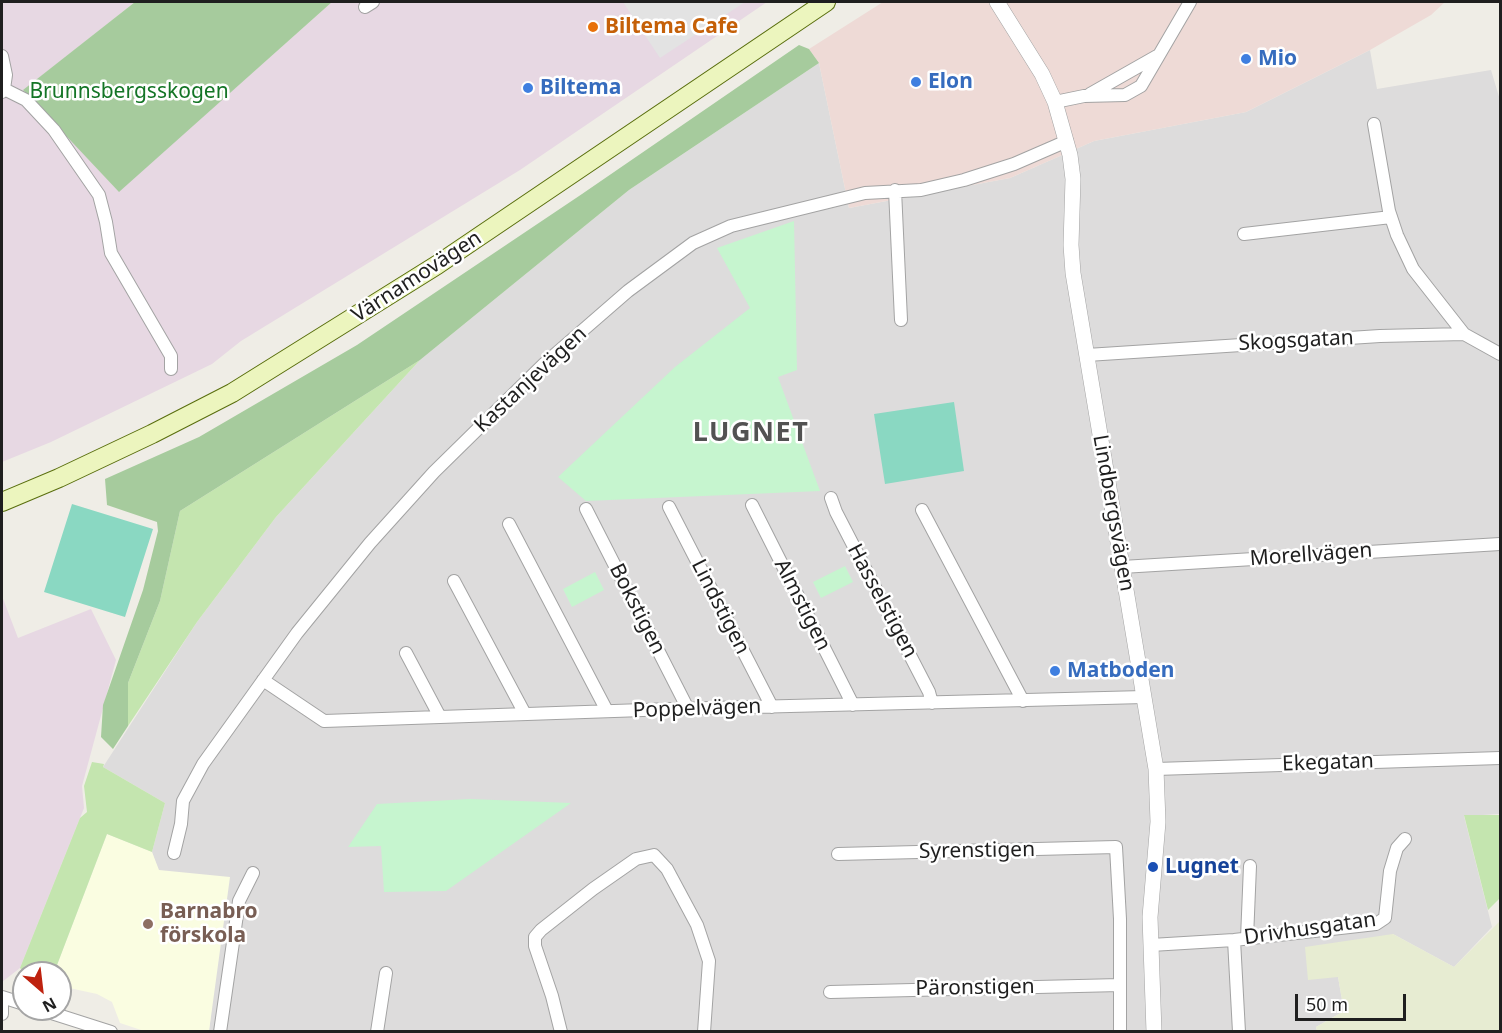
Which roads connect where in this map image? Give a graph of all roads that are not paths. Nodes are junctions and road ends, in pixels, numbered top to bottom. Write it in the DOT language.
graph roads {
  1 [pos="1191,2"];
  2 [pos="997,4"];
  3 [pos="819,5"];
  4 [pos="2,56"];
  5 [pos="1157,56"];
  6 [pos="3,91"];
  7 [pos="1084,96"];
  8 [pos="1055,102"];
  9 [pos="1374,124"];
  10 [pos="1066,141"];
  11 [pos="895,190"];
  12 [pos="1391,218"];
  13 [pos="1244,234"];
  14 [pos="901,320"];
  15 [pos="1464,334"];
  16 [pos="1500,354"];
  17 [pos="1087,355"];
  18 [pos="171,369"];
  19 [pos="831,498"];
  20 [pos="2,502"];
  21 [pos="752,505"];
  22 [pos="669,507"];
  23 [pos="586,509"];
  24 [pos="922,510"];
  25 [pos="509,524"];
  26 [pos="1500,544"];
  27 [pos="1122,567"];
  28 [pos="454,581"];
  29 [pos="406,653"];
  30 [pos="263,680"];
  31 [pos="1144,697"];
  32 [pos="1023,701"];
  33 [pos="932,703"];
  34 [pos="853,705"];
  35 [pos="772,707"];
  36 [pos="688,709"];
  37 [pos="607,711"];
  38 [pos="525,714"];
  39 [pos="440,717"];
  40 [pos="1500,758"];
  41 [pos="1156,769"];
  42 [pos="1405,840"];
  43 [pos="174,853"];
  44 [pos="838,854"];
  45 [pos="1250,866"];
  46 [pos="253,873"];
  47 [pos="1241,939"];
  48 [pos="1152,945"];
  49 [pos="386,973"];
  50 [pos="1120,985"];
  51 [pos="830,992"];
  52 [pos="2,997"];
  53 [pos="2,1014"];
  54 [pos="72,1020"];
  55 [pos="111,1032"];
  56 [pos="220,1032"];
  57 [pos="377,1032"];
  58 [pos="561,1032"];
  59 [pos="704,1032"];
  60 [pos="1120,1032"];
  61 [pos="1154,1032"];
  62 [pos="1239,1032"];
  1 -- 5 [label="street"];
  2 -- 8 [label="street, Lindbergsvägen"];
  3 -- 20 [label="main road, Värnamovägen"];
  4 -- 6 [label="street"];
  5 -- 7 [label="street"];
  5 -- 7 [label="street"];
  6 -- 18 [label="street"];
  7 -- 8 [label="street"];
  8 -- 10 [label="street, Lindbergsvägen"];
  9 -- 12 [label="street"];
  10 -- 11 [label="street, Kastanjevägen"];
  10 -- 17 [label="street, Lindbergsvägen"];
  11 -- 14 [label="street"];
  11 -- 30 [label="street, Kastanjevägen"];
  12 -- 13 [label="street"];
  12 -- 15 [label="street"];
  15 -- 16 [label="street"];
  15 -- 17 [label="street, Skogsgatan"];
  17 -- 27 [label="street, Lindbergsvägen"];
  19 -- 33 [label="street, Hasselstigen"];
  21 -- 34 [label="street, Almstigen"];
  22 -- 35 [label="street, Lindstigen"];
  23 -- 36 [label="street, Bokstigen"];
  24 -- 32 [label="street"];
  25 -- 37 [label="street"];
  26 -- 27 [label="street, Morellvägen"];
  27 -- 31 [label="street, Lindbergsvägen"];
  28 -- 38 [label="street"];
  29 -- 39 [label="street"];
  30 -- 39 [label="street, Poppelvägen"];
  30 -- 43 [label="street, Kastanjevägen"];
  31 -- 32 [label="street, Poppelvägen"];
  31 -- 41 [label="street, Lindbergsvägen"];
  32 -- 33 [label="street, Poppelvägen"];
  33 -- 34 [label="street, Poppelvägen"];
  34 -- 35 [label="street, Poppelvägen"];
  35 -- 36 [label="street, Poppelvägen"];
  36 -- 37 [label="street, Poppelvägen"];
  37 -- 38 [label="street, Poppelvägen"];
  38 -- 39 [label="street, Poppelvägen"];
  40 -- 41 [label="street, Ekegatan"];
  41 -- 48 [label="street, Lindbergsvägen"];
  42 -- 47 [label="street, Drivhusgatan"];
  44 -- 50 [label="street, Syrenstigen"];
  45 -- 47 [label="street"];
  46 -- 56 [label="street"];
  47 -- 48 [label="street, Drivhusgatan"];
  47 -- 62 [label="street"];
  48 -- 61 [label="street, Lindbergsvägen"];
  49 -- 57 [label="street"];
  50 -- 51 [label="street, Päronstigen"];
  50 -- 60 [label="street"];
  52 -- 53 [label="street"];
  54 -- 55 [label="street"];
  58 -- 59 [label="street"];
}
